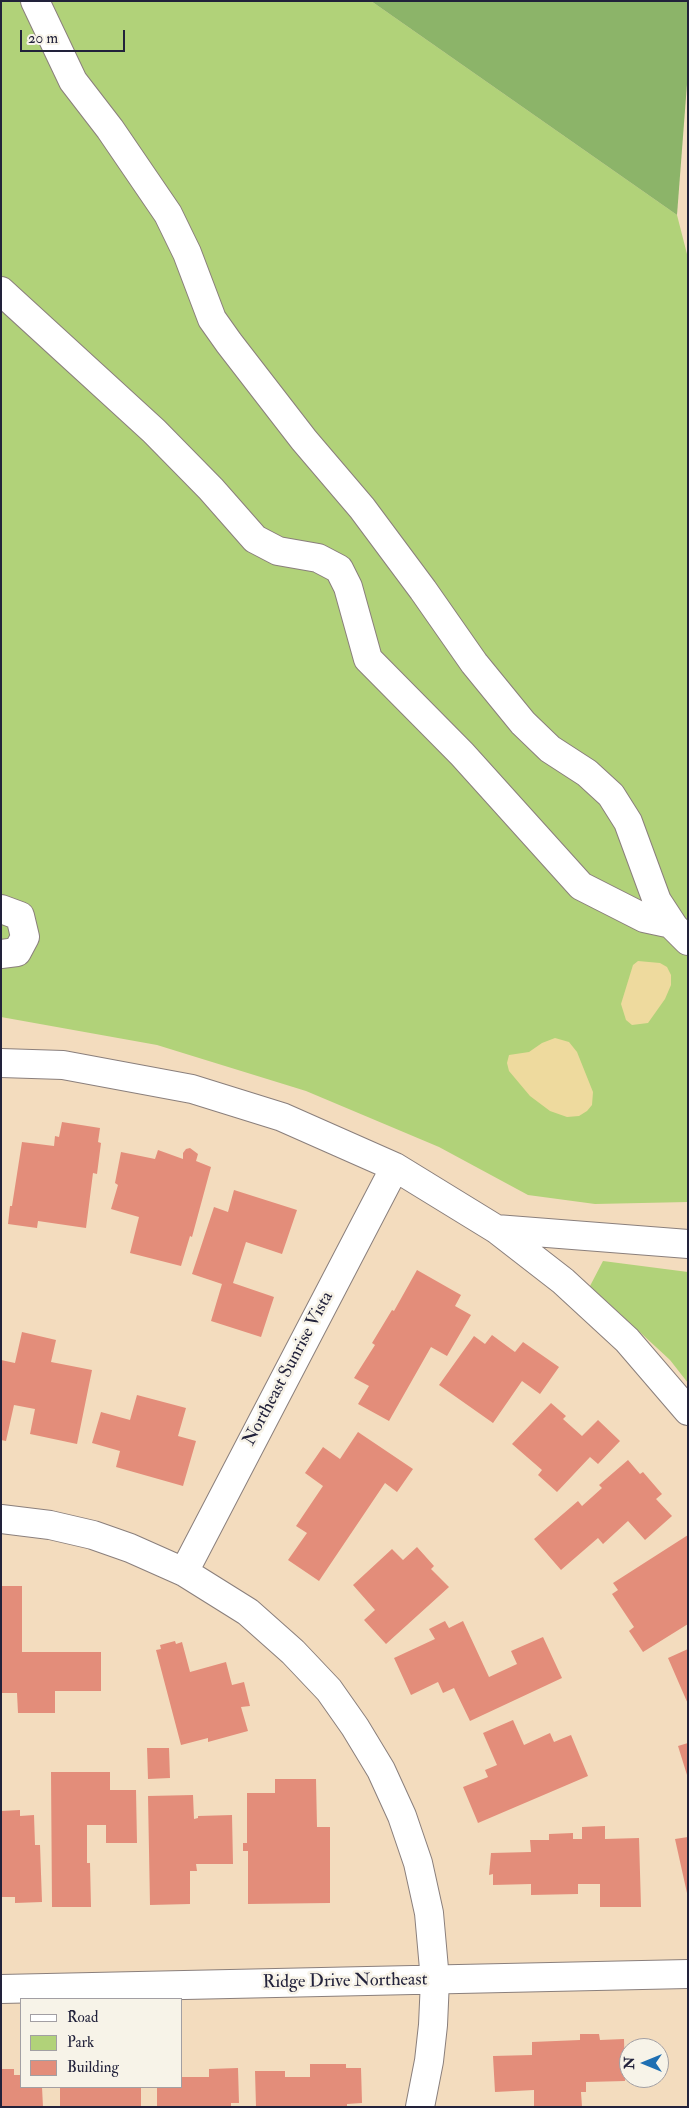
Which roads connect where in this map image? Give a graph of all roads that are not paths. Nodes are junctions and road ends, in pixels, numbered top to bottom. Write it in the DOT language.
graph roads {
  1 [pos="35,1"];
  2 [pos="1,291"];
  3 [pos="1,909"];
  4 [pos="680,932"];
  5 [pos="1,954"];
  6 [pos="1,1063"];
  7 [pos="395,1167"];
  8 [pos="496,1229"];
  9 [pos="688,1244"];
  10 [pos="688,1411"];
  11 [pos="1,1519"];
  12 [pos="184,1572"];
  13 [pos="688,1974"];
  14 [pos="435,1980"];
  15 [pos="1,1988"];
  16 [pos="420,2107"];
  1 -- 4 [label="street"];
  2 -- 4 [label="street"];
  3 -- 5 [label="street"];
  6 -- 7 [label="street"];
  7 -- 8 [label="street"];
  7 -- 12 [label="street, Northeast Sunrise Vista"];
  8 -- 9 [label="street"];
  8 -- 10 [label="street"];
  11 -- 12 [label="street"];
  12 -- 14 [label="street"];
  13 -- 14 [label="street, Ridge Drive Northeast"];
  14 -- 15 [label="street, Ridge Drive Northeast"];
  14 -- 16 [label="street"];
}
